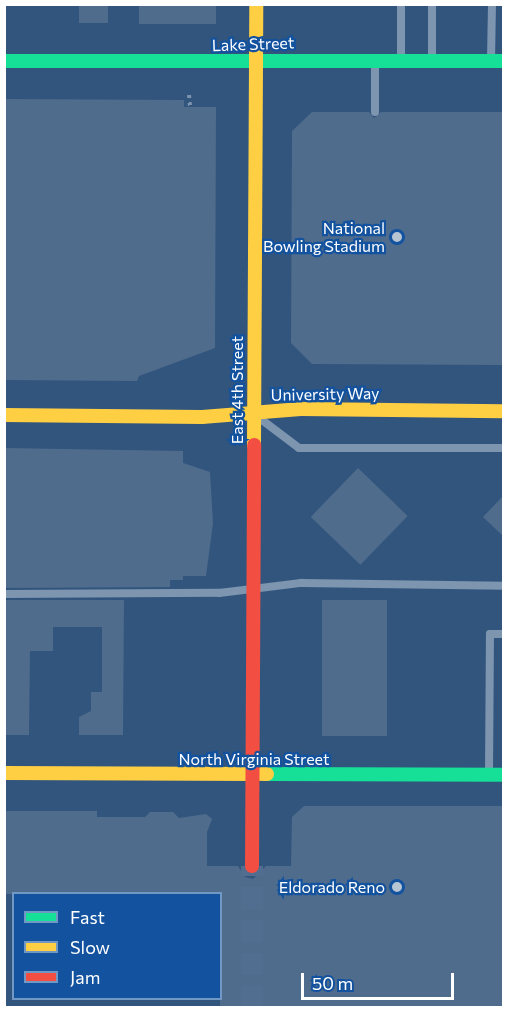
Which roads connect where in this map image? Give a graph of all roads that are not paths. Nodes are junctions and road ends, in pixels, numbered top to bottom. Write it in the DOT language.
graph roads {
  1 [pos="256,4"];
  2 [pos="401,4"];
  3 [pos="432,4"];
  4 [pos="492,4"];
  5 [pos="256,59"];
  6 [pos="375,59"];
  7 [pos="401,60"];
  8 [pos="432,60"];
  9 [pos="4,61"];
  10 [pos="497,61"];
  11 [pos="375,112"];
  12 [pos="504,411"];
  13 [pos="254,413"];
  14 [pos="4,416"];
  15 [pos="504,448"];
  16 [pos="504,586"];
  17 [pos="254,587"];
  18 [pos="4,594"];
  19 [pos="504,634"];
  20 [pos="4,773"];
  21 [pos="253,776"];
  22 [pos="489,776"];
  23 [pos="504,776"];
  24 [pos="252,866"];
  1 -- 5 [label="main road, East 4th Street"];
  2 -- 7 [label="lane"];
  3 -- 8 [label="lane"];
  4 -- 10 [label="lane"];
  5 -- 6 [label="main road, Lake Street"];
  5 -- 9 [label="main road, Lake Street"];
  5 -- 13 [label="main road, East 4th Street"];
  6 -- 7 [label="main road, Lake Street"];
  6 -- 11 [label="lane"];
  7 -- 8 [label="main road, Lake Street"];
  8 -- 10 [label="main road, Lake Street"];
  12 -- 13 [label="main road, University Way"];
  13 -- 14 [label="main road, University Way"];
  13 -- 15 [label="lane"];
  13 -- 17 [label="main road, East 4th Street"];
  16 -- 17 [label="lane"];
  17 -- 18 [label="lane"];
  17 -- 21 [label="main road, East 4th Street"];
  19 -- 22 [label="lane"];
  20 -- 21 [label="main road, North Virginia Street"];
  21 -- 22 [label="main road, North Virginia Street"];
  21 -- 24 [label="main road, East 4th Street"];
  22 -- 23 [label="main road, North Virginia Street"];
}
